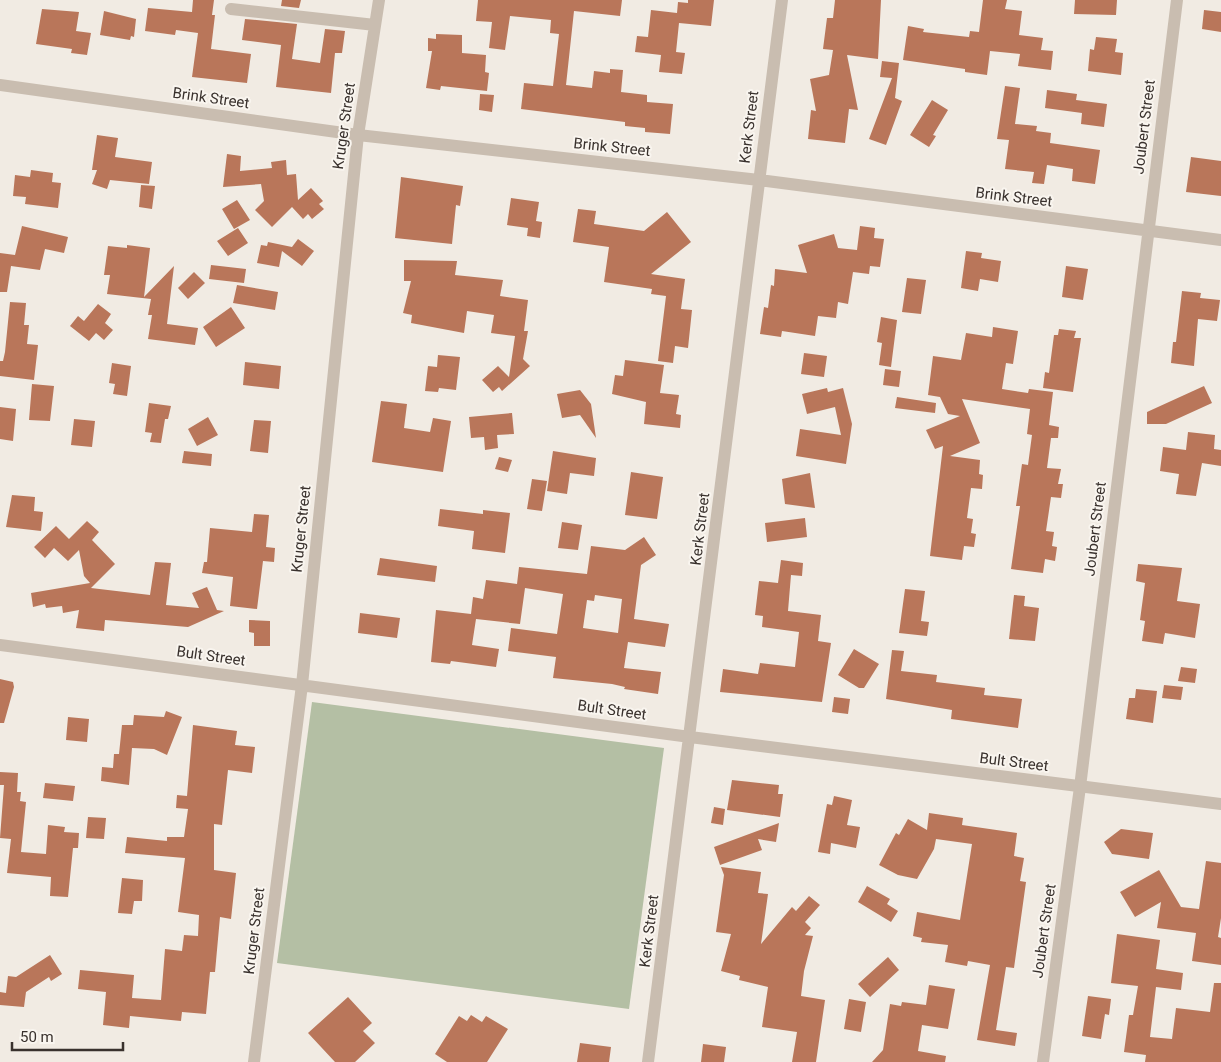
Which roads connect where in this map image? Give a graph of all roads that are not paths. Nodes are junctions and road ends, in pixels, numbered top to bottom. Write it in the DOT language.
graph roads {
  1 [pos="379,0"];
  2 [pos="782,0"];
  3 [pos="1177,0"];
  4 [pos="231,9"];
  5 [pos="375,25"];
  6 [pos="0,85"];
  7 [pos="358,135"];
  8 [pos="759,180"];
  9 [pos="1148,230"];
  10 [pos="1221,240"];
  11 [pos="0,645"];
  12 [pos="302,685"];
  13 [pos="690,737"];
  14 [pos="1080,786"];
  15 [pos="1221,804"];
  16 [pos="254,1062"];
  17 [pos="648,1062"];
  18 [pos="1043,1062"];
  1 -- 5 [label="street, Kruger Street"];
  2 -- 8 [label="street, Kerk Street"];
  3 -- 9 [label="street, Joubert Street"];
  4 -- 5 [label="street"];
  5 -- 7 [label="street, Kruger Street"];
  6 -- 7 [label="street, Brink Street"];
  7 -- 8 [label="street, Brink Street"];
  7 -- 12 [label="street, Kruger Street"];
  8 -- 9 [label="street, Brink Street"];
  8 -- 13 [label="street, Kerk Street"];
  9 -- 10 [label="street, Brink Street"];
  9 -- 14 [label="street, Joubert Street"];
  11 -- 12 [label="street, Bult Street"];
  12 -- 13 [label="street, Bult Street"];
  12 -- 16 [label="street, Kruger Street"];
  13 -- 14 [label="street, Bult Street"];
  13 -- 17 [label="street, Kerk Street"];
  14 -- 15 [label="street, Bult Street"];
  14 -- 18 [label="street, Joubert Street"];
}
